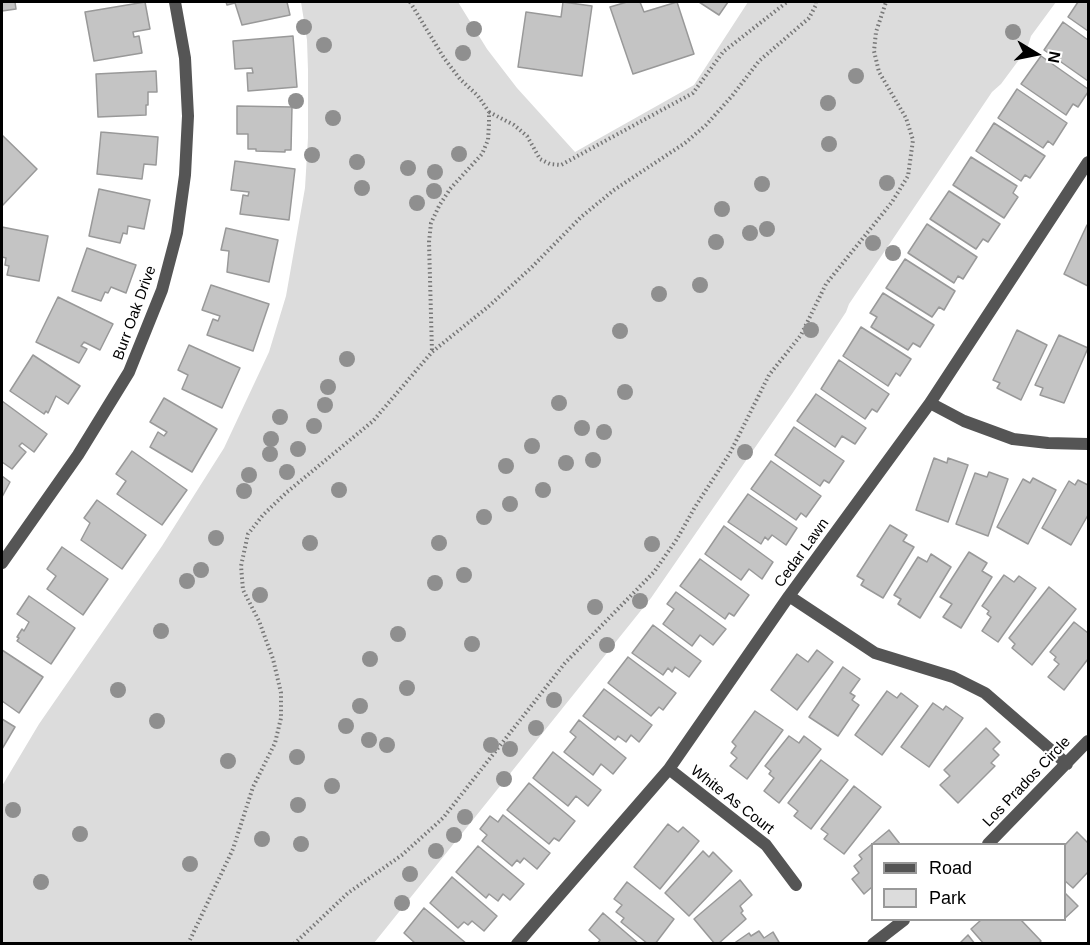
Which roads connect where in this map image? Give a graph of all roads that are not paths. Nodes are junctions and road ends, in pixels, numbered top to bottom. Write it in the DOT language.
graph roads {
  1 [pos="175,2"];
  2 [pos="1087,168"];
  3 [pos="930,403"];
  4 [pos="1089,444"];
  5 [pos="2,563"];
  6 [pos="789,596"];
  7 [pos="1089,741"];
  8 [pos="1067,764"];
  9 [pos="669,769"];
  10 [pos="989,843"];
  11 [pos="796,885"];
  12 [pos="903,921"];
  13 [pos="516,944"];
  14 [pos="873,944"];
  1 -- 5 [label="street, Burr Oak Drive"];
  2 -- 3 [label="street, Cedar Lawn"];
  3 -- 4 [label="street"];
  3 -- 6 [label="street, Cedar Lawn"];
  6 -- 8 [label="street"];
  6 -- 9 [label="street, Cedar Lawn"];
  7 -- 8 [label="street, Los Prados Circle"];
  8 -- 10 [label="street, Los Prados Circle"];
  9 -- 11 [label="street, White As Court"];
  9 -- 13 [label="street, Cedar Lawn"];
  12 -- 14 [label="street"];
}
